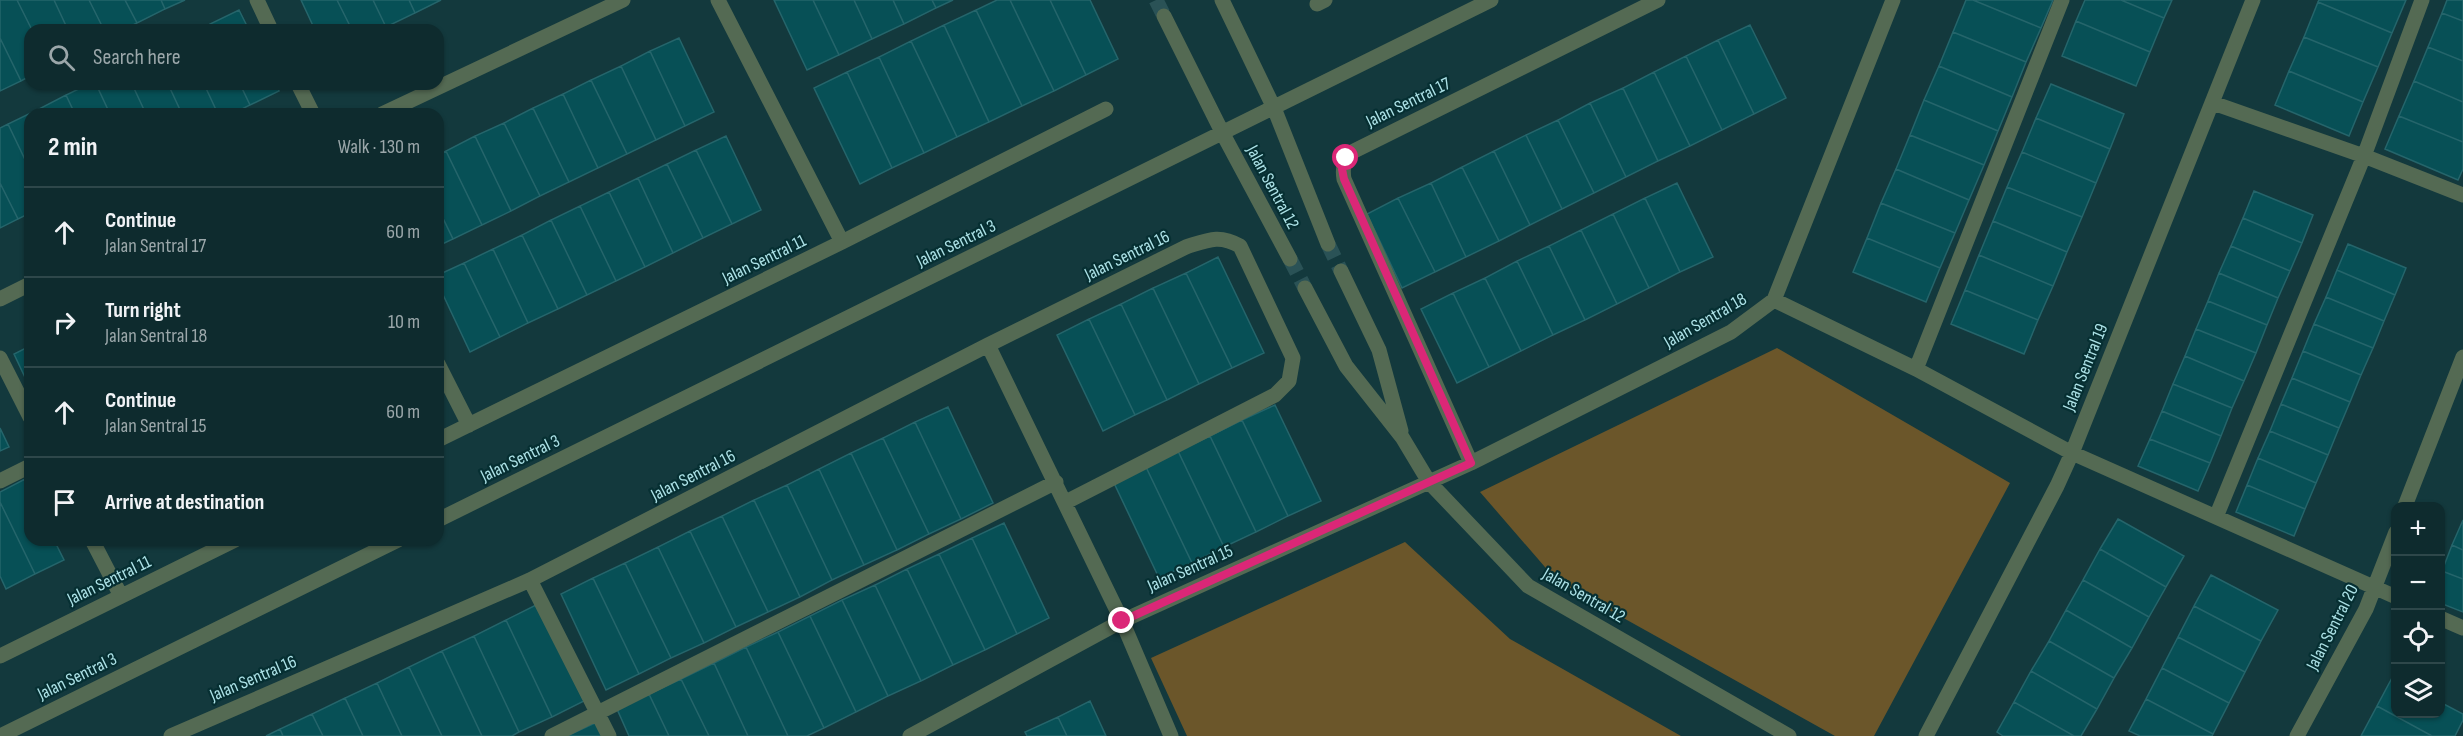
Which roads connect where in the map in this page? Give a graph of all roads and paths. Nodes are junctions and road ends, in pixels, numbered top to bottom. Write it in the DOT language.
graph roads {
  1 [pos="256,0"];
  2 [pos="624,0"];
  3 [pos="718,0"];
  4 [pos="1222,0"];
  5 [pos="1491,0"];
  6 [pos="1658,0"];
  7 [pos="1893,0"];
  8 [pos="2062,0"];
  9 [pos="2253,0"];
  10 [pos="2422,0"];
  11 [pos="1164,16"];
  12 [pos="268,24"];
  13 [pos="444,85"];
  14 [pos="301,90"];
  15 [pos="433,90"];
  16 [pos="2213,103"];
  17 [pos="310,108"];
  18 [pos="395,108"];
  19 [pos="1275,108"];
  20 [pos="1106,109"];
  21 [pos="1223,134"];
  22 [pos="2364,156"];
  23 [pos="2463,195"];
  24 [pos="842,242"];
  25 [pos="1328,244"];
  26 [pos="1290,259"];
  27 [pos="1341,271"];
  28 [pos="24,287"];
  29 [pos="1305,288"];
  30 [pos="0,299"];
  31 [pos="1774,300"];
  32 [pos="988,345"];
  33 [pos="2463,357"];
  34 [pos="0,358"];
  35 [pos="1916,369"];
  36 [pos="444,376"];
  37 [pos="24,405"];
  38 [pos="469,425"];
  39 [pos="444,437"];
  40 [pos="1402,437"];
  41 [pos="2072,453"];
  42 [pos="1471,463"];
  43 [pos="24,469"];
  44 [pos="0,480"];
  45 [pos="1056,482"];
  46 [pos="1429,482"];
  47 [pos="1066,502"];
  48 [pos="2407,502"];
  49 [pos="444,517"];
  50 [pos="2216,517"];
  51 [pos="2391,545"];
  52 [pos="95,546"];
  53 [pos="223,546"];
  54 [pos="386,546"];
  55 [pos="530,580"];
  56 [pos="2374,588"];
  57 [pos="2391,595"];
  58 [pos="121,596"];
  59 [pos="2445,620"];
  60 [pos="1122,621"];
  61 [pos="2463,628"];
  62 [pos="0,656"];
  63 [pos="599,714"];
  64 [pos="0,736"];
  65 [pos="171,736"];
  66 [pos="552,736"];
  67 [pos="609,736"];
  68 [pos="910,736"];
  69 [pos="1171,736"];
  70 [pos="1789,736"];
  71 [pos="1926,736"];
  72 [pos="2296,736"];
  1 -- 12 [label="street"];
  2 -- 13 [label="street"];
  3 -- 24 [label="street"];
  4 -- 19 [label="street, Jalan Sentral 12"];
  5 -- 19 [label="street, Jalan Sentral 3"];
  6 -- 42 [label="street, Jalan Sentral 17"];
  7 -- 31 [label="street, Jalan Sentral 18"];
  8 -- 35 [label="street"];
  9 -- 16 [label="street, Jalan Sentral 19"];
  10 -- 22 [label="street"];
  11 -- 21 [label="street, Jalan Sentral 12"];
  14 -- 17 [label="street"];
  15 -- 18 [label="street"];
  16 -- 22 [label="street"];
  16 -- 41 [label="street, Jalan Sentral 19"];
  19 -- 21 [label="street, Jalan Sentral 3"];
  19 -- 25 [label="street, Jalan Sentral 12"];
  20 -- 24 [label="street, Jalan Sentral 11"];
  21 -- 26 [label="street, Jalan Sentral 12"];
  21 -- 49 [label="street, Jalan Sentral 3"];
  22 -- 23 [label="street"];
  22 -- 50 [label="street"];
  24 -- 38 [label="street, Jalan Sentral 11"];
  27 -- 40 [label="street, Jalan Sentral 12"];
  28 -- 30 [label="street"];
  29 -- 40 [label="street, Jalan Sentral 12"];
  31 -- 35 [label="street"];
  31 -- 42 [label="street, Jalan Sentral 18"];
  32 -- 45 [label="street"];
  32 -- 47 [label="street, Jalan Sentral 16"];
  32 -- 55 [label="street, Jalan Sentral 16"];
  33 -- 48 [label="street"];
  34 -- 37 [label="street"];
  35 -- 41 [label="street"];
  36 -- 38 [label="street"];
  38 -- 39 [label="street, Jalan Sentral 11"];
  40 -- 46 [label="street, Jalan Sentral 12"];
  41 -- 50 [label="street"];
  41 -- 71 [label="street, Jalan Sentral 19"];
  42 -- 46 [label="street, Jalan Sentral 18"];
  43 -- 44 [label="street"];
  45 -- 47 [label="street"];
  45 -- 63 [label="street"];
  46 -- 60 [label="street, Jalan Sentral 15"];
  46 -- 70 [label="street, Jalan Sentral 12"];
  47 -- 60 [label="street"];
  50 -- 56 [label="street"];
  51 -- 56 [label="street, Jalan Sentral 20"];
  52 -- 58 [label="street"];
  53 -- 58 [label="street, Jalan Sentral 11"];
  54 -- 64 [label="street, Jalan Sentral 3"];
  55 -- 63 [label="street"];
  55 -- 65 [label="street, Jalan Sentral 16"];
  56 -- 57 [label="street"];
  56 -- 72 [label="street, Jalan Sentral 20"];
  58 -- 62 [label="street, Jalan Sentral 11"];
  59 -- 61 [label="street"];
  60 -- 68 [label="street, Jalan Sentral 15"];
  60 -- 69 [label="street"];
  63 -- 66 [label="street"];
  63 -- 67 [label="street"];
}
